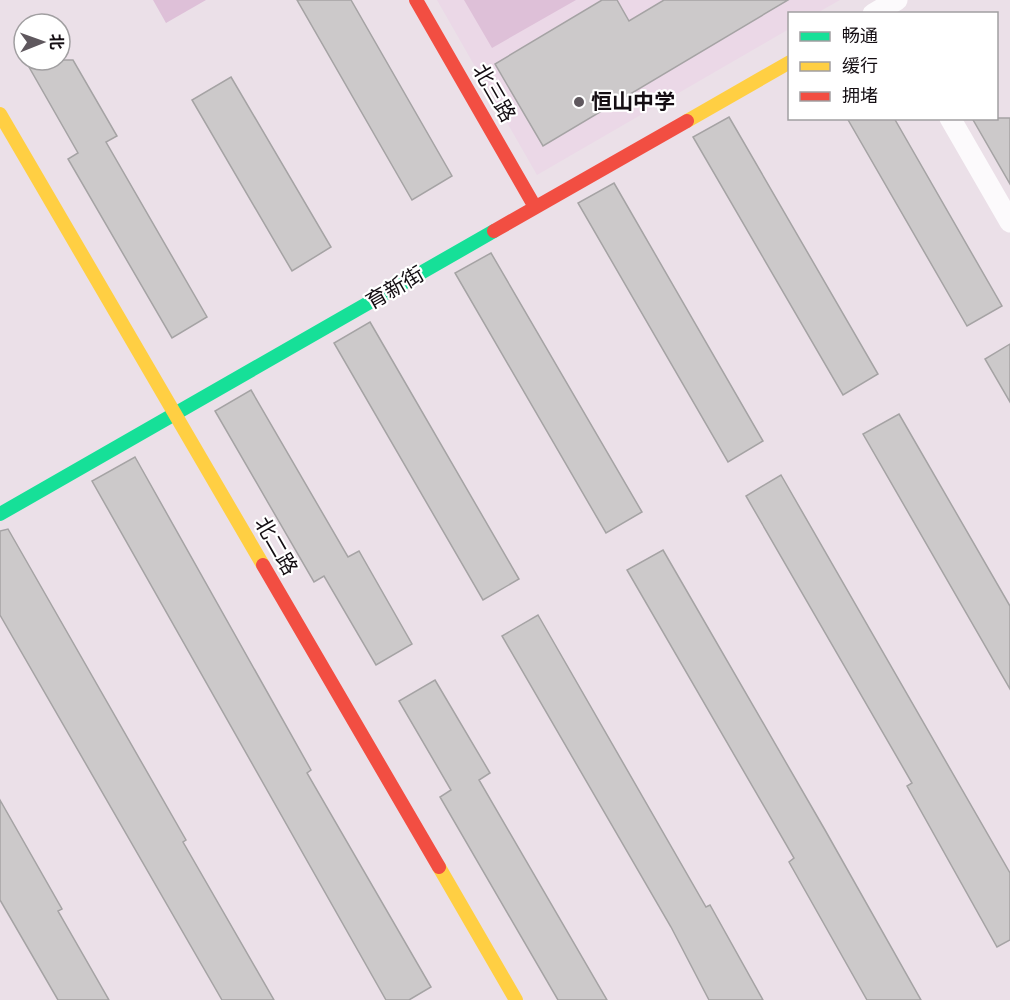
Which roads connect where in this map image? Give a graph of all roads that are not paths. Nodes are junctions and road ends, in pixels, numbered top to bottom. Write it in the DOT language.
graph roads {
  1 [pos="416,0"];
  2 [pos="788,63"];
  3 [pos="0,114"];
  4 [pos="951,120"];
  5 [pos="535,207"];
  6 [pos="1010,222"];
  7 [pos="175,414"];
  8 [pos="0,514"];
  9 [pos="516,1000"];
  1 -- 5 [label="street, 北三路"];
  2 -- 5 [label="street, 育新街"];
  3 -- 7 [label="street, 北二路"];
  4 -- 6 [label="street"];
  5 -- 7 [label="street, 育新街"];
  7 -- 8 [label="street, 育新街"];
  7 -- 9 [label="street, 北二路"];
}
